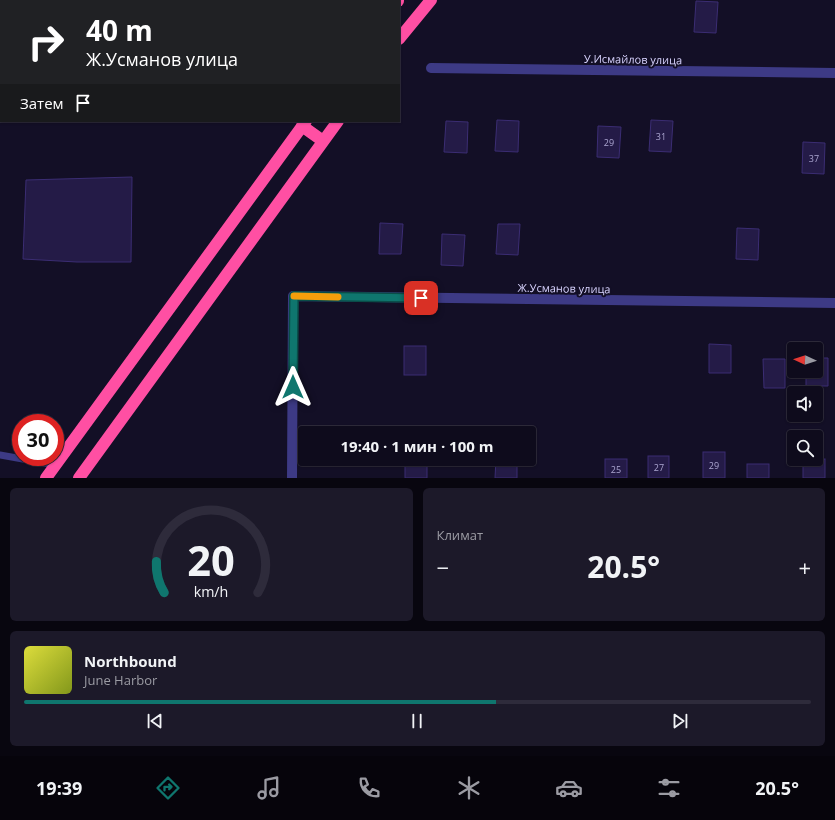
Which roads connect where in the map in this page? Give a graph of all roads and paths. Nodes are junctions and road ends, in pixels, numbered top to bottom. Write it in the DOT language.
graph roads {
  1 [pos="431,0"];
  2 [pos="400,38"];
  3 [pos="431,68"];
  4 [pos="835,73"];
  5 [pos="337,122"];
  6 [pos="304,124"];
  7 [pos="323,141"];
  8 [pos="835,303"];
  9 [pos="64,454"];
  10 [pos="0,455"];
  11 [pos="12,457"];
  12 [pos="55,466"];
  13 [pos="46,478"];
  14 [pos="79,478"];
  15 [pos="292,478"];
  1 -- 2 [label="highway"];
  3 -- 4 [label="street, У.Исмайлов улица"];
  5 -- 7 [label="highway"];
  6 -- 7 [label="highway"];
  6 -- 9 [label="highway"];
  7 -- 14 [label="highway"];
  8 -- 15 [label="street, Ж.Усманов улица"];
  10 -- 11 [label="lane"];
  12 -- 13 [label="highway"];
}
